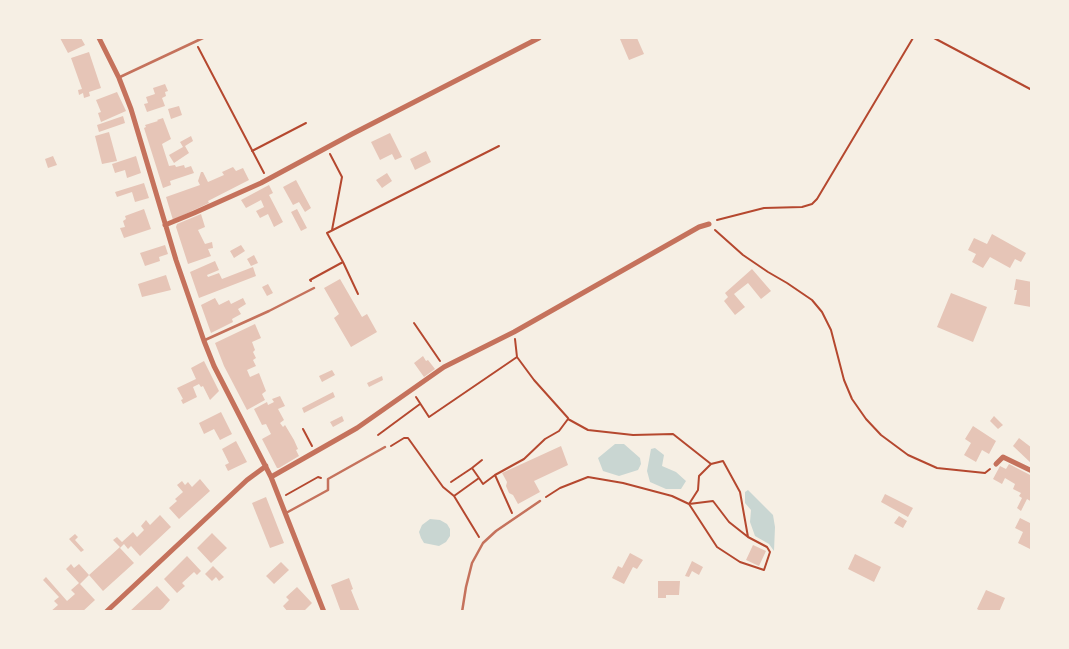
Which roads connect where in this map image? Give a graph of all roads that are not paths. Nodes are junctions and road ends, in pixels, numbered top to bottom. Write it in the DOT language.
graph roads {
  1 [pos="99,38"];
  2 [pos="203,38"];
  3 [pos="539,38"];
  4 [pos="119,78"];
  5 [pos="165,224"];
  6 [pos="709,224"];
  7 [pos="314,288"];
  8 [pos="204,341"];
  9 [pos="385,447"];
  10 [pos="996,464"];
  11 [pos="266,466"];
  12 [pos="1032,471"];
  13 [pos="271,478"];
  14 [pos="540,501"];
  15 [pos="285,513"];
  16 [pos="106,612"];
  17 [pos="324,612"];
  18 [pos="462,612"];
  1 -- 4 [label="street"];
  2 -- 4 [label="lane"];
  3 -- 5 [label="street"];
  4 -- 5 [label="street"];
  5 -- 8 [label="street"];
  6 -- 13 [label="street"];
  7 -- 8 [label="lane"];
  8 -- 11 [label="street"];
  9 -- 15 [label="lane"];
  10 -- 12 [label="street"];
  11 -- 13 [label="street"];
  11 -- 16 [label="street"];
  13 -- 15 [label="street"];
  14 -- 18 [label="lane"];
  15 -- 17 [label="street"];
}
